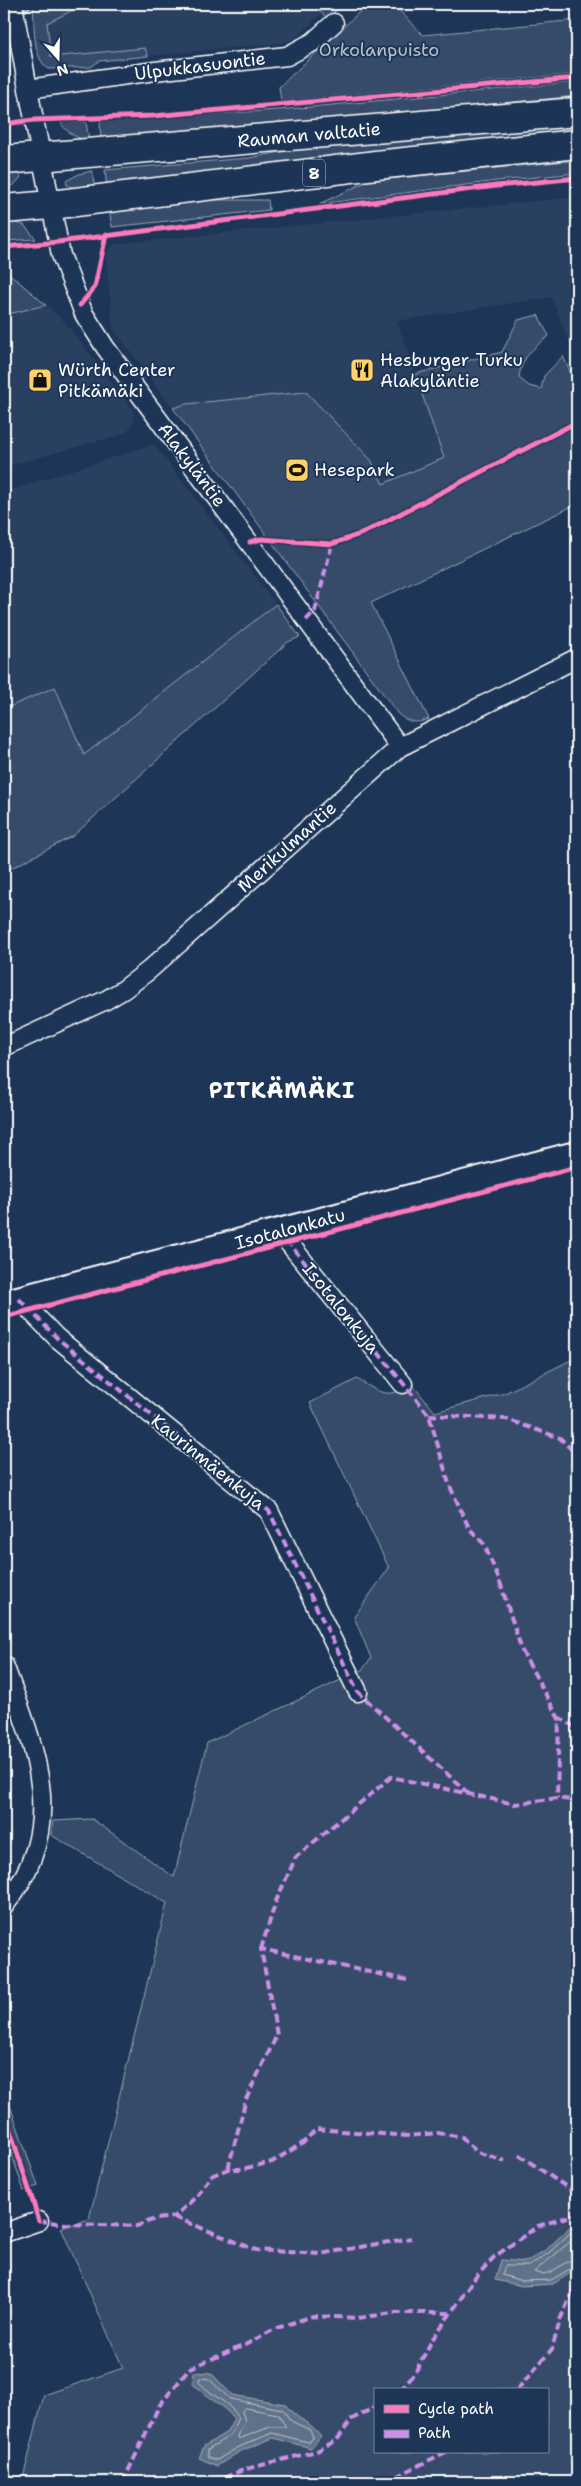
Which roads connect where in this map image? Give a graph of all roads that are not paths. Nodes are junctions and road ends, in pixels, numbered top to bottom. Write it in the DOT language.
graph roads {
  1 [pos="14,4"];
  2 [pos="334,23"];
  3 [pos="28,89"];
  4 [pos="577,112"];
  5 [pos="577,144"];
  6 [pos="42,157"];
  7 [pos="4,160"];
  8 [pos="51,206"];
  9 [pos="4,209"];
  10 [pos="577,658"];
  11 [pos="400,747"];
  12 [pos="4,1047"];
  13 [pos="577,1154"];
  14 [pos="279,1232"];
  15 [pos="11,1301"];
  16 [pos="403,1384"];
  17 [pos="4,1665"];
  18 [pos="358,1692"];
  19 [pos="4,1906"];
  20 [pos="39,2221"];
  21 [pos="4,2233"];
  1 -- 3 [label="street, Alakyläntie"];
  2 -- 3 [label="street, Ulpukkasuontie"];
  3 -- 6 [label="street, Alakyläntie"];
  4 -- 6 [label="highway, Rauman valtatie / 8"];
  5 -- 8 [label="highway, Rauman valtatie / 8"];
  6 -- 7 [label="highway, 8"];
  6 -- 8 [label="street, Alakyläntie"];
  8 -- 9 [label="highway, 8"];
  8 -- 11 [label="street, Alakyläntie"];
  10 -- 11 [label="street, Merikulmantie"];
  11 -- 12 [label="street, Merikulmantie"];
  13 -- 14 [label="street, Isotalonkatu"];
  14 -- 15 [label="street, Isotalonkatu"];
  14 -- 16 [label="street, Isotalonkuja"];
  15 -- 18 [label="street, Kaurinmäenkuja"];
  17 -- 19 [label="street"];
  20 -- 21 [label="street"];
}
